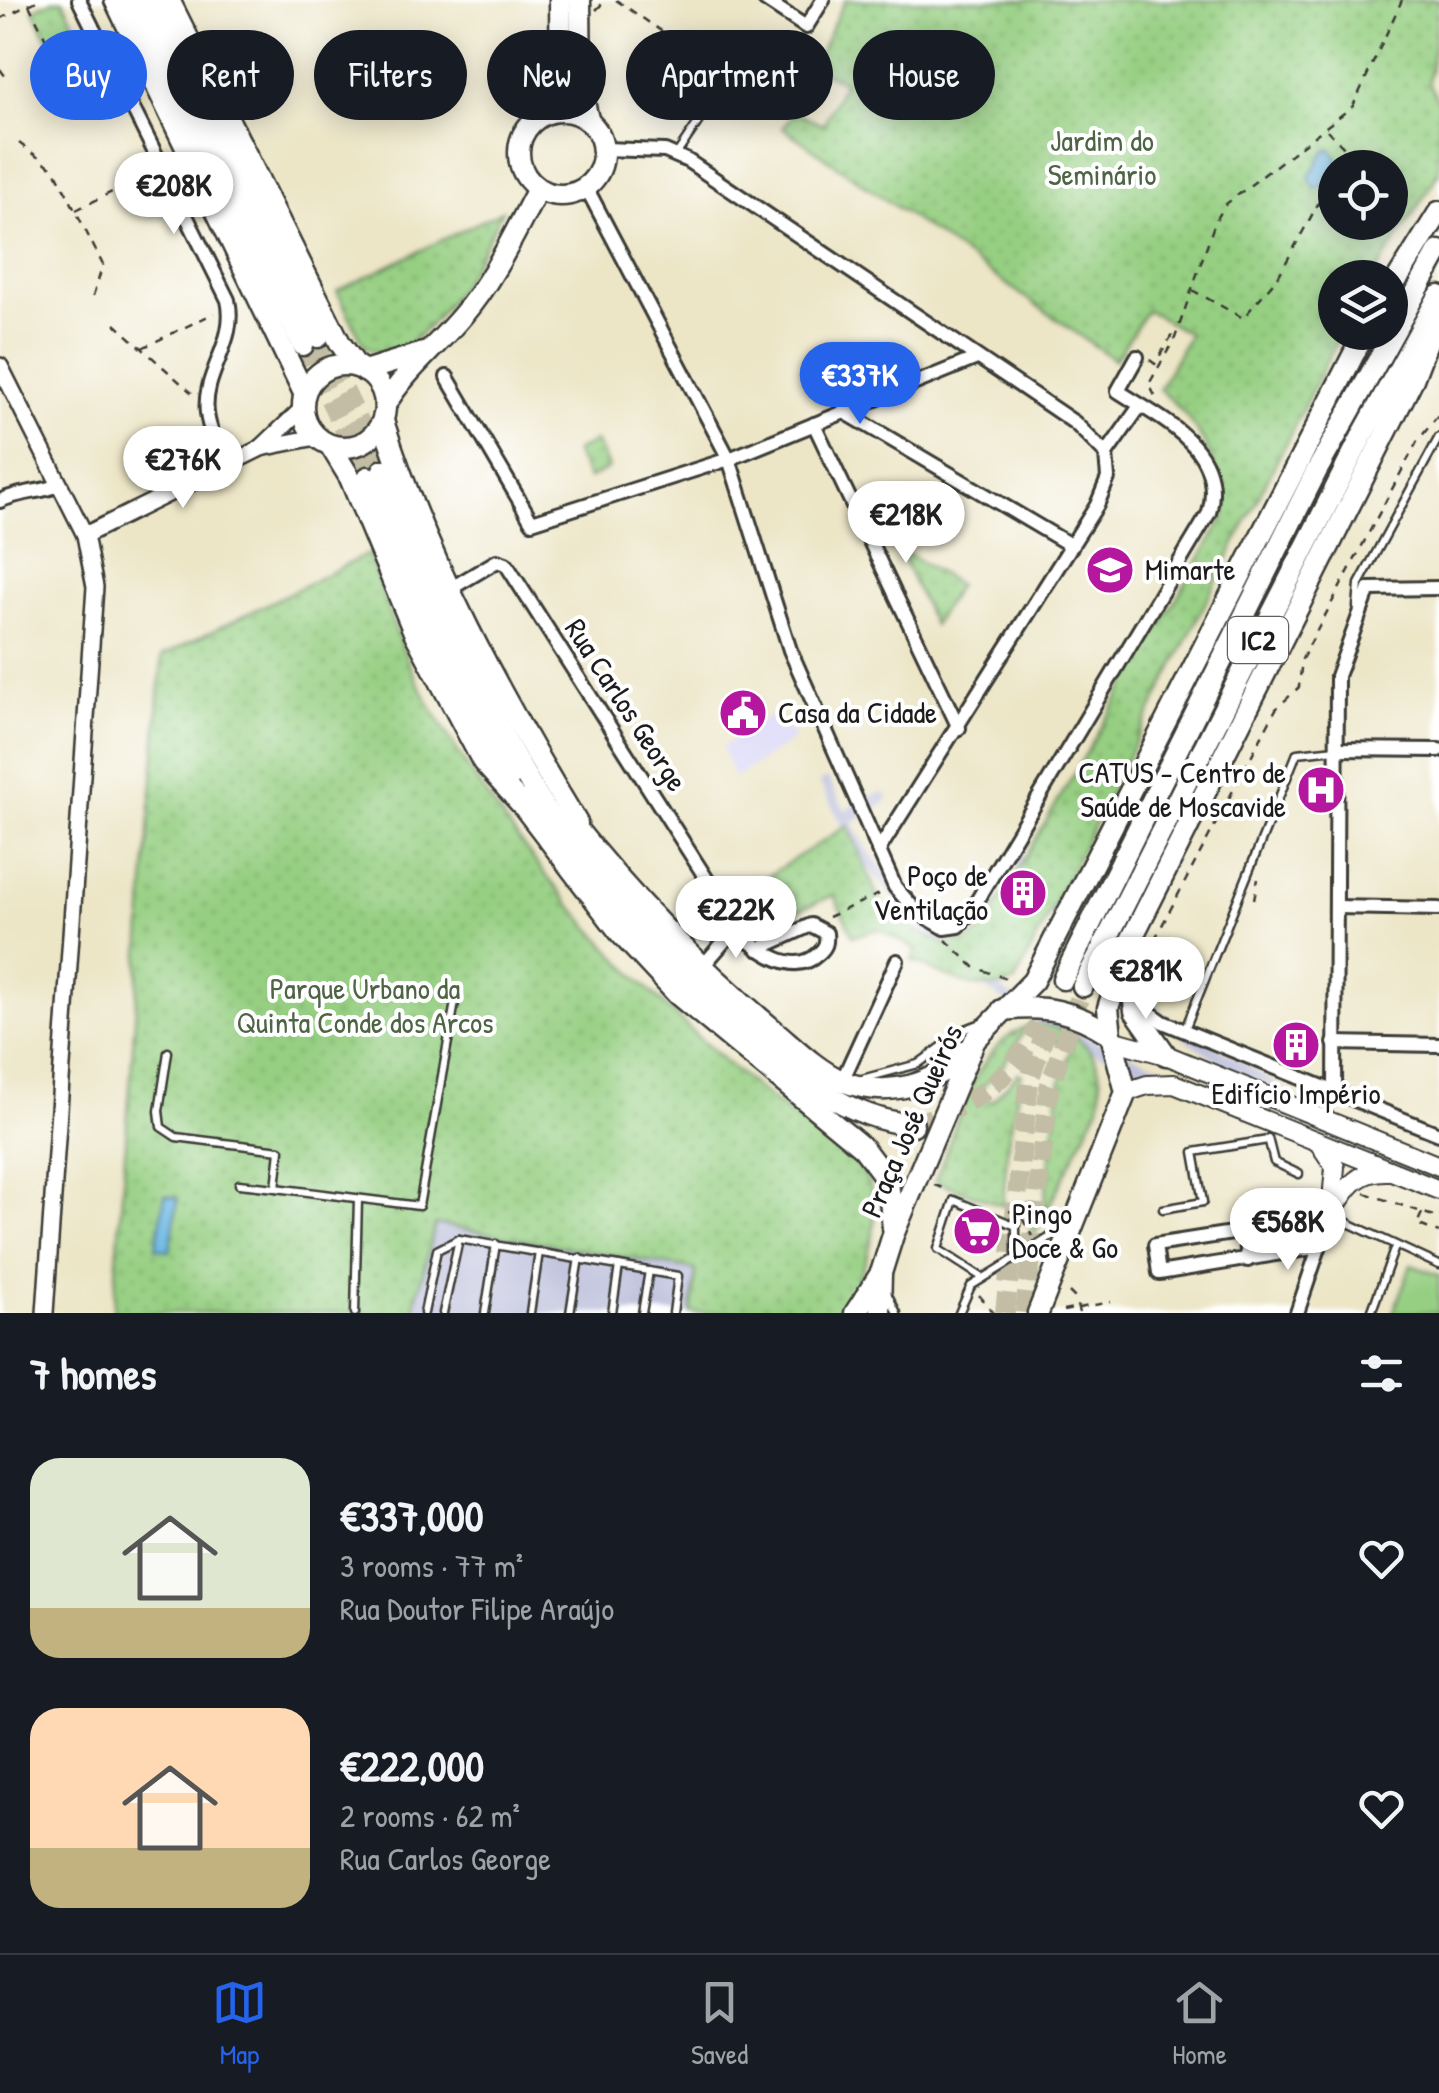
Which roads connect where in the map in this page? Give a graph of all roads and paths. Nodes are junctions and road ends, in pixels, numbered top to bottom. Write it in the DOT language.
graph roads {
  1 [pos="40,0"];
  2 [pos="80,0"];
  3 [pos="115,0"];
  4 [pos="131,0"];
  5 [pos="151,0"];
  6 [pos="168,0"];
  7 [pos="560,0"];
  8 [pos="580,0"];
  9 [pos="616,0"];
  10 [pos="765,0"];
  11 [pos="822,0"];
  12 [pos="1402,0"];
  13 [pos="29,5"];
  14 [pos="0,20"];
  15 [pos="802,27"];
  16 [pos="42,30"];
  17 [pos="561,30"];
  18 [pos="580,30"];
  19 [pos="0,69"];
  20 [pos="9,81"];
  21 [pos="535,120"];
  22 [pos="589,120"];
  23 [pos="699,120"];
  24 [pos="1326,129"];
  25 [pos="19,143"];
  26 [pos="604,149"];
  27 [pos="1346,150"];
  28 [pos="676,154"];
  29 [pos="154,171"];
  30 [pos="586,188"];
  31 [pos="538,189"];
  32 [pos="1318,204"];
  33 [pos="76,210"];
  34 [pos="1439,212"];
  35 [pos="1439,250"];
  36 [pos="1408,262"];
  37 [pos="1190,290"];
  38 [pos="93,296"];
  39 [pos="1439,296"];
  40 [pos="220,310"];
  41 [pos="1439,311"];
  42 [pos="114,324"];
  43 [pos="1176,327"];
  44 [pos="142,348"];
  45 [pos="1356,350"];
  46 [pos="425,352"];
  47 [pos="1137,357"];
  48 [pos="977,358"];
  49 [pos="0,366"];
  50 [pos="360,369"];
  51 [pos="447,377"];
  52 [pos="195,396"];
  53 [pos="303,401"];
  54 [pos="1140,406"];
  55 [pos="842,411"];
  56 [pos="384,413"];
  57 [pos="1439,414"];
  58 [pos="1162,419"];
  59 [pos="814,424"];
  60 [pos="1439,437"];
  61 [pos="323,441"];
  62 [pos="261,448"];
  63 [pos="1106,454"];
  64 [pos="729,459"];
  65 [pos="228,464"];
  66 [pos="60,485"];
  67 [pos="0,501"];
  68 [pos="85,534"];
  69 [pos="1072,546"];
  70 [pos="1439,588"];
  71 [pos="450,590"];
  72 [pos="1357,613"];
  73 [pos="959,728"];
  74 [pos="1338,748"];
  75 [pos="513,750"];
  76 [pos="1439,750"];
  77 [pos="523,806"];
  78 [pos="594,850"];
  79 [pos="878,852"];
  80 [pos="1247,874"];
  81 [pos="895,887"];
  82 [pos="1254,899"];
  83 [pos="1336,907"];
  84 [pos="1439,908"];
  85 [pos="934,923"];
  86 [pos="810,925"];
  87 [pos="734,930"];
  88 [pos="1129,944"];
  89 [pos="758,949"];
  90 [pos="897,962"];
  91 [pos="1141,965"];
  92 [pos="698,976"];
  93 [pos="1033,981"];
  94 [pos="1133,1000"];
  95 [pos="455,1002"];
  96 [pos="996,1016"];
  97 [pos="1185,1030"];
  98 [pos="1111,1037"];
  99 [pos="974,1040"];
  100 [pos="1334,1043"];
  101 [pos="1439,1045"];
  102 [pos="168,1052"];
  103 [pos="1166,1055"];
  104 [pos="842,1080"];
  105 [pos="1126,1092"];
  106 [pos="1335,1092"];
  107 [pos="913,1125"];
  108 [pos="1269,1131"];
  109 [pos="1439,1134"];
  110 [pos="1315,1139"];
  111 [pos="1406,1152"];
  112 [pos="1439,1158"];
  113 [pos="1439,1166"];
  114 [pos="1398,1172"];
  115 [pos="1299,1174"];
  116 [pos="239,1184"];
  117 [pos="1348,1187"];
  118 [pos="276,1188"];
  119 [pos="1439,1190"];
  120 [pos="358,1198"];
  121 [pos="1163,1209"];
  122 [pos="1422,1212"];
  123 [pos="1330,1215"];
  124 [pos="1439,1218"];
  125 [pos="1074,1222"];
  126 [pos="1439,1233"];
  127 [pos="893,1235"];
  128 [pos="458,1238"];
  129 [pos="496,1244"];
  130 [pos="1319,1246"];
  131 [pos="1395,1247"];
  132 [pos="540,1252"];
  133 [pos="1016,1256"];
  134 [pos="579,1258"];
  135 [pos="1248,1260"];
  136 [pos="1439,1265"];
  137 [pos="619,1266"];
  138 [pos="649,1271"];
  139 [pos="881,1273"];
  140 [pos="983,1278"];
  141 [pos="970,1286"];
  142 [pos="1068,1292"];
  143 [pos="1111,1302"];
  144 [pos="1062,1310"];
  145 [pos="1078,1310"];
  146 [pos="45,1313"];
  147 [pos="355,1313"];
  148 [pos="424,1313"];
  149 [pos="444,1313"];
  150 [pos="485,1313"];
  151 [pos="530,1313"];
  152 [pos="570,1313"];
  153 [pos="612,1313"];
  154 [pos="642,1313"];
  155 [pos="674,1313"];
  156 [pos="856,1313"];
  157 [pos="880,1313"];
  158 [pos="897,1313"];
  159 [pos="959,1313"];
  160 [pos="994,1313"];
  161 [pos="1038,1313"];
  162 [pos="1298,1313"];
  163 [pos="1371,1313"];
  1 -- 13 [label="path"];
  2 -- 65 [label="street"];
  3 -- 53 [label="main road"];
  4 -- 5 [label="main road"];
  6 -- 50 [label="main road"];
  7 -- 17 [label="main road"];
  8 -- 18 [label="main road"];
  9 -- 15 [label="path"];
  10 -- 15 [label="street"];
  11 -- 15 [label="street"];
  12 -- 24 [label="path"];
  13 -- 14 [label="path"];
  13 -- 16 [label="path"];
  19 -- 20 [label="path"];
  21 -- 31 [label="main road"];
  22 -- 26 [label="main road"];
  23 -- 28 [label="lane"];
  24 -- 27 [label="path"];
  24 -- 37 [label="path"];
  25 -- 33 [label="path"];
  26 -- 28 [label="street"];
  26 -- 30 [label="main road"];
  28 -- 48 [label="street"];
  29 -- 33 [label="path"];
  30 -- 31 [label="main road"];
  30 -- 64 [label="street"];
  31 -- 46 [label="main road"];
  32 -- 37 [label="path"];
  33 -- 38 [label="path"];
  34 -- 36 [label="main road"];
  35 -- 39 [label="main road, IC2"];
  37 -- 43 [label="path"];
  40 -- 44 [label="path"];
  41 -- 88 [label="main road"];
  42 -- 44 [label="path"];
  43 -- 47 [label="path"];
  43 -- 58 [label="path"];
  44 -- 52 [label="path"];
  45 -- 93 [label="main road"];
  46 -- 50 [label="main road"];
  46 -- 56 [label="main road"];
  47 -- 54 [label="street"];
  48 -- 55 [label="street"];
  48 -- 63 [label="street"];
  49 -- 66 [label="street"];
  50 -- 53 [label="main road"];
  50 -- 56 [label="main road"];
  51 -- 64 [label="street"];
  53 -- 61 [label="main road"];
  53 -- 62 [label="street"];
  54 -- 58 [label="street"];
  54 -- 63 [label="street"];
  55 -- 59 [label="street"];
  55 -- 69 [label="street"];
  56 -- 61 [label="main road"];
  56 -- 71 [label="main road"];
  57 -- 91 [label="path"];
  58 -- 85 [label="street"];
  59 -- 64 [label="street"];
  59 -- 73 [label="street"];
  60 -- 72 [label="lane"];
  61 -- 62 [label="street"];
  61 -- 77 [label="main road"];
  62 -- 65 [label="street"];
  63 -- 69 [label="street"];
  64 -- 79 [label="street"];
  65 -- 68 [label="street"];
  66 -- 67 [label="street"];
  66 -- 68 [label="street"];
  68 -- 146 [label="street"];
  69 -- 73 [label="street"];
  70 -- 72 [label="street"];
  71 -- 78 [label="main road"];
  71 -- 87 [label="street, Rua Carlos George"];
  72 -- 74 [label="street"];
  73 -- 79 [label="street"];
  74 -- 76 [label="street"];
  74 -- 80 [label="lane"];
  74 -- 83 [label="street"];
  75 -- 77 [label="main road"];
  75 -- 78 [label="main road"];
  75 -- 92 [label="main road"];
  77 -- 127 [label="main road"];
  78 -- 92 [label="main road"];
  79 -- 81 [label="street"];
  80 -- 82 [label="path"];
  80 -- 97 [label="lane"];
  81 -- 85 [label="street"];
  81 -- 86 [label="path"];
  83 -- 84 [label="street"];
  83 -- 100 [label="street"];
  85 -- 93 [label="path"];
  86 -- 89 [label="street"];
  86 -- 89 [label="street, Rua Carlos George"];
  87 -- 89 [label="street, Rua Carlos George"];
  87 -- 92 [label="street"];
  88 -- 94 [label="main road"];
  88 -- 98 [label="main road"];
  90 -- 104 [label="street"];
  92 -- 104 [label="main road"];
  92 -- 107 [label="main road"];
  93 -- 96 [label="main road"];
  94 -- 97 [label="street"];
  94 -- 103 [label="main road"];
  95 -- 120 [label="lane"];
  96 -- 98 [label="main road, Praça José Queirós"];
  96 -- 99 [label="main road, Praça José Queirós"];
  96 -- 104 [label="lane"];
  97 -- 106 [label="street"];
  98 -- 103 [label="main road"];
  98 -- 105 [label="main road"];
  99 -- 104 [label="main road"];
  99 -- 127 [label="main road, Praça José Queirós"];
  100 -- 101 [label="street"];
  100 -- 106 [label="street"];
  102 -- 118 [label="lane"];
  103 -- 111 [label="main road"];
  105 -- 108 [label="main road"];
  105 -- 125 [label="main road"];
  106 -- 109 [label="street"];
  108 -- 110 [label="main road"];
  108 -- 115 [label="lane"];
  108 -- 121 [label="lane"];
  110 -- 114 [label="main road"];
  110 -- 123 [label="main road"];
  111 -- 112 [label="street"];
  111 -- 113 [label="main road"];
  114 -- 117 [label="main road"];
  114 -- 119 [label="main road"];
  116 -- 118 [label="lane"];
  117 -- 122 [label="path"];
  117 -- 123 [label="main road"];
  118 -- 120 [label="lane"];
  120 -- 147 [label="lane"];
  122 -- 124 [label="path"];
  122 -- 126 [label="path"];
  123 -- 130 [label="street"];
  123 -- 131 [label="lane"];
  125 -- 133 [label="lane"];
  125 -- 161 [label="main road"];
  127 -- 139 [label="main road, Praça José Queirós"];
  128 -- 129 [label="lane"];
  128 -- 148 [label="lane"];
  128 -- 149 [label="lane"];
  129 -- 132 [label="lane"];
  129 -- 150 [label="lane"];
  130 -- 135 [label="street"];
  130 -- 162 [label="street"];
  131 -- 136 [label="lane"];
  131 -- 163 [label="lane"];
  132 -- 134 [label="lane"];
  132 -- 151 [label="lane"];
  133 -- 140 [label="lane"];
  133 -- 140 [label="lane"];
  134 -- 137 [label="lane"];
  134 -- 152 [label="lane"];
  135 -- 135 [label="street"];
  137 -- 138 [label="lane"];
  137 -- 153 [label="lane"];
  138 -- 154 [label="lane"];
  138 -- 155 [label="lane"];
  139 -- 156 [label="main road"];
  139 -- 157 [label="main road, Praça José Queirós"];
  139 -- 158 [label="lane"];
  140 -- 141 [label="lane"];
  141 -- 159 [label="lane"];
  141 -- 160 [label="path"];
  142 -- 145 [label="path"];
  143 -- 145 [label="path"];
  144 -- 145 [label="path"];
}
